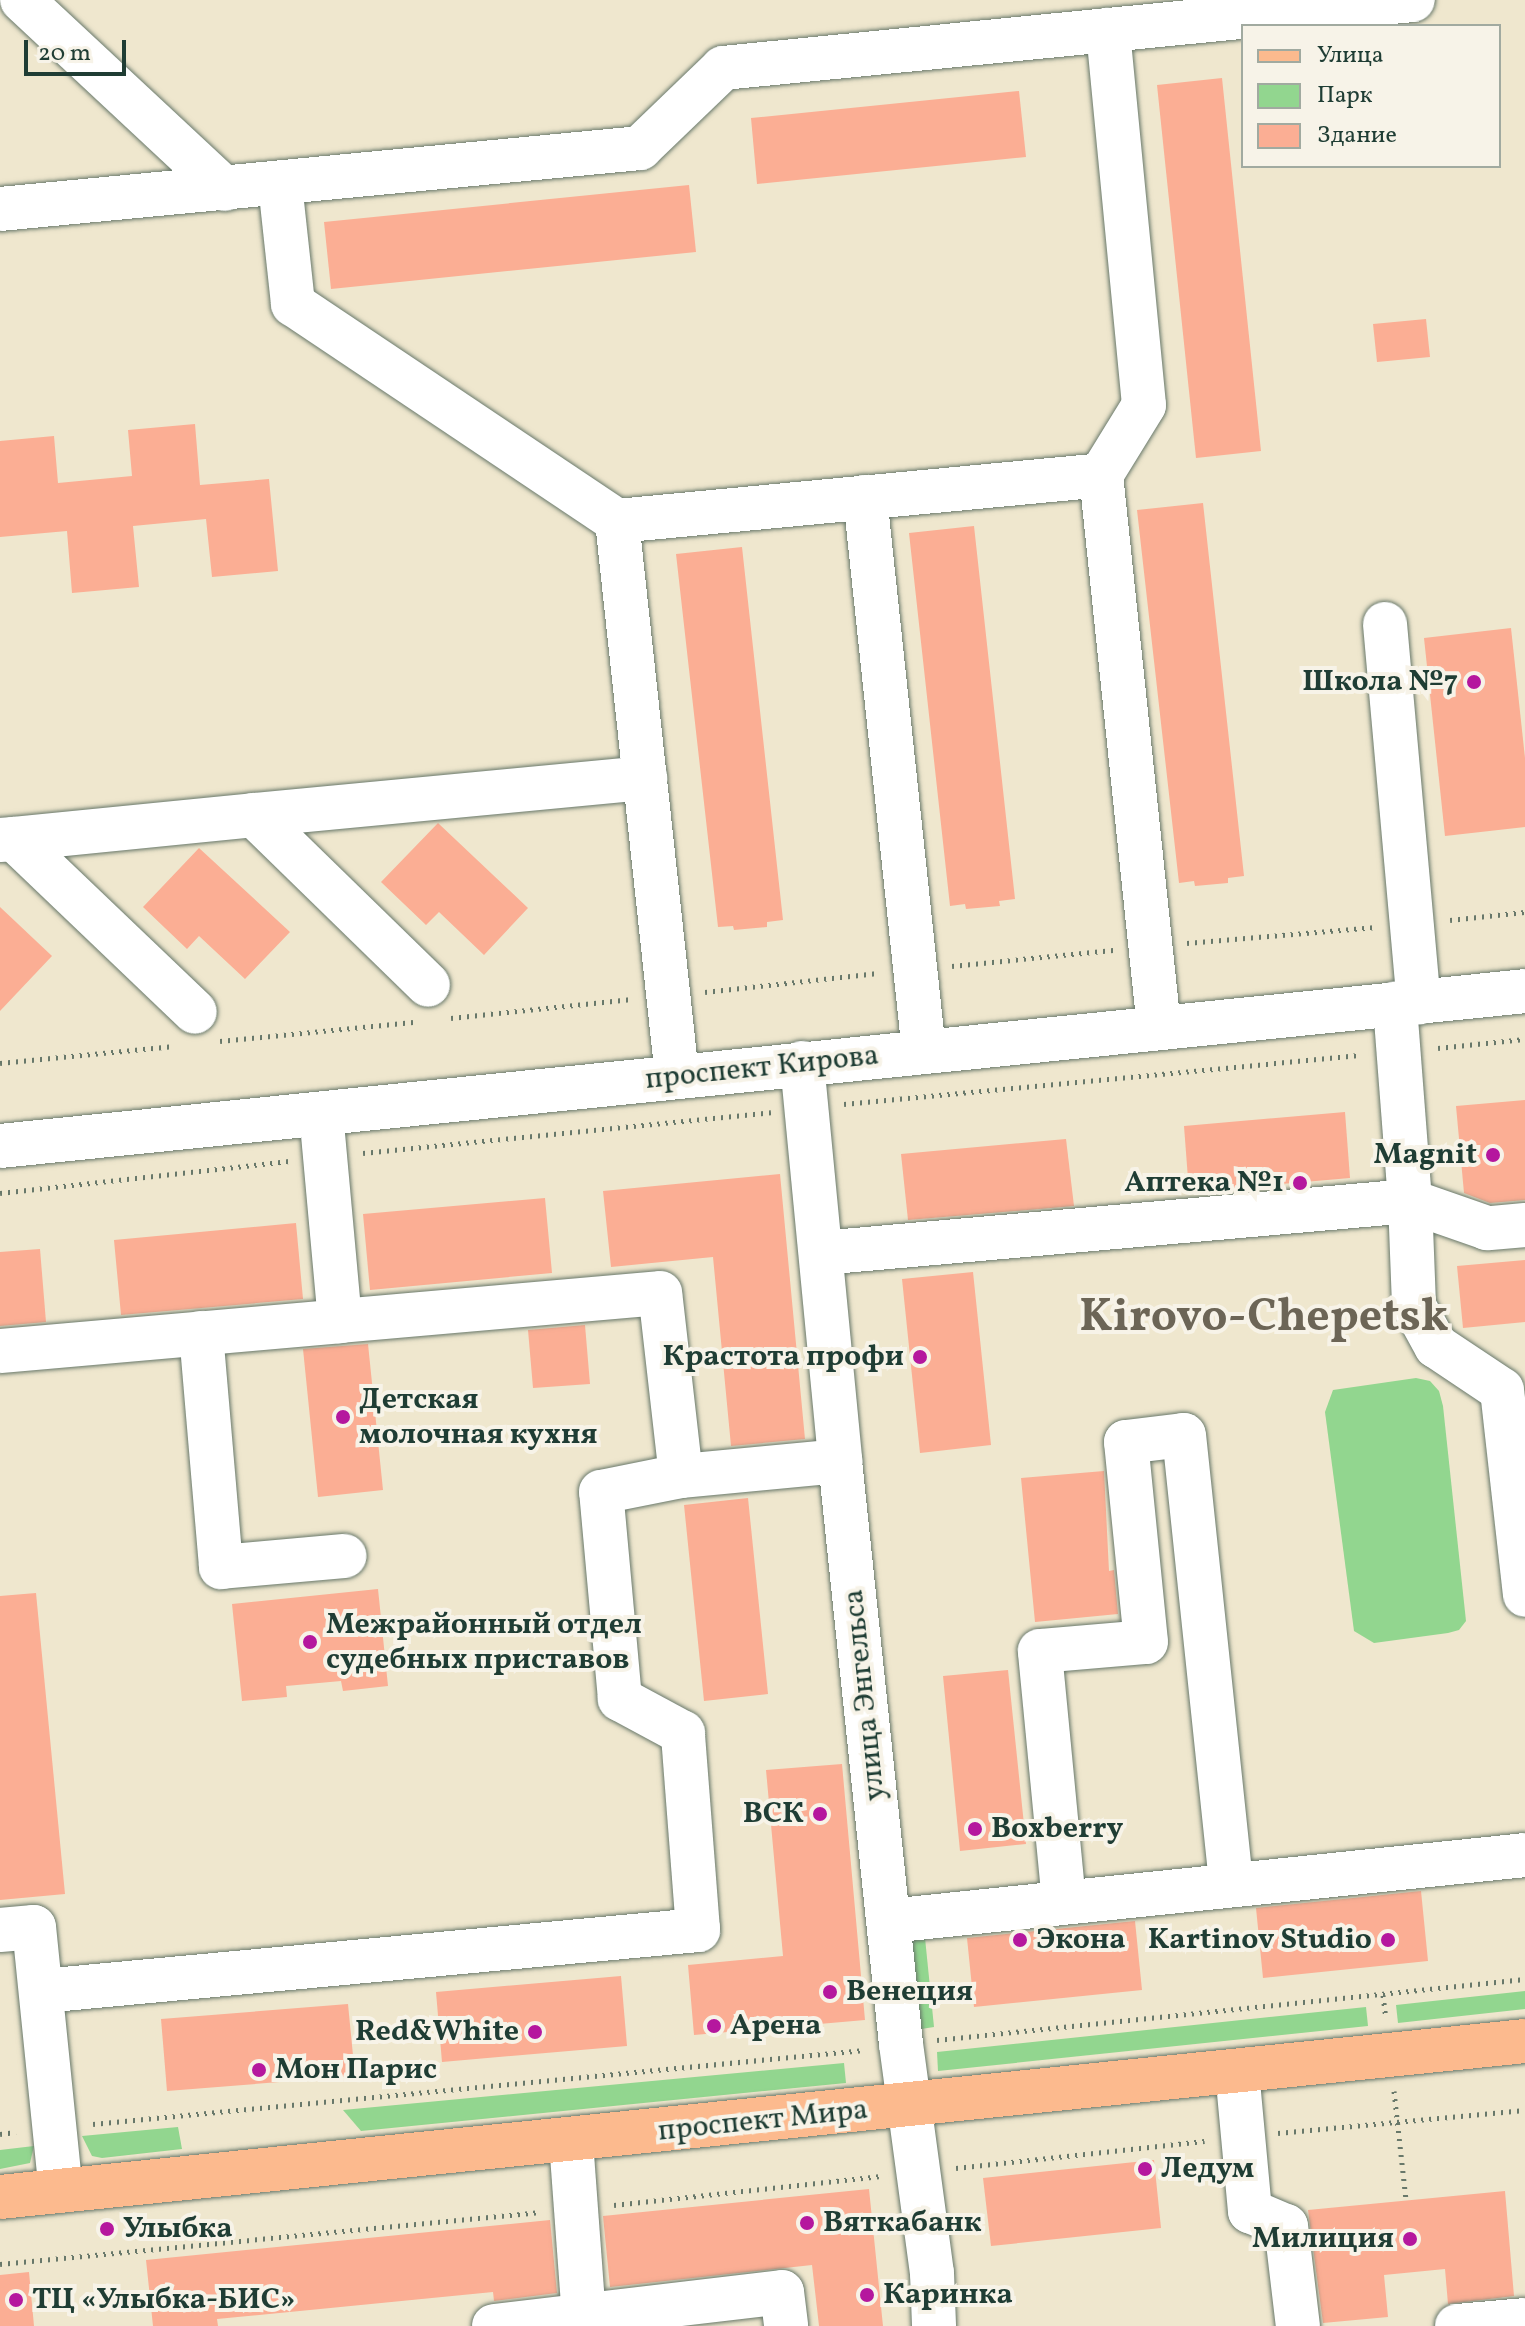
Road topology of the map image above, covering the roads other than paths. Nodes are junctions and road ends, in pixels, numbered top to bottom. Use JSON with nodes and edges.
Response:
{"nodes":[{"id":1,"x":22,"y":0,"type":"edge"},
{"id":2,"x":1405,"y":0,"type":"edge"},
{"id":3,"x":1413,"y":0,"type":"edge"},
{"id":4,"x":1085,"y":21,"type":"edge"},
{"id":5,"x":280,"y":184,"type":"junction"},
{"id":6,"x":225,"y":189,"type":"junction"},
{"id":7,"x":0,"y":209,"type":"edge"},
{"id":8,"x":1101,"y":475,"type":"junction"},
{"id":9,"x":865,"y":497,"type":"junction"},
{"id":10,"x":617,"y":521,"type":"junction"},
{"id":11,"x":1385,"y":624,"type":"dead end"},
{"id":12,"x":645,"y":778,"type":"junction"},
{"id":13,"x":254,"y":815,"type":"junction"},
{"id":14,"x":7,"y":839,"type":"edge"},
{"id":15,"x":1525,"y":991,"type":"edge"},
{"id":16,"x":1407,"y":1003,"type":"junction"},
{"id":17,"x":429,"y":1008,"type":"road end"},
{"id":18,"x":1159,"y":1028,"type":"junction"},
{"id":19,"x":200,"y":1032,"type":"road end"},
{"id":20,"x":924,"y":1052,"type":"junction"},
{"id":21,"x":802,"y":1063,"type":"junction"},
{"id":22,"x":677,"y":1076,"type":"junction"},
{"id":23,"x":321,"y":1114,"type":"junction"},
{"id":24,"x":0,"y":1146,"type":"edge"},
{"id":25,"x":1410,"y":1201,"type":"junction"},
{"id":26,"x":1525,"y":1225,"type":"edge"},
{"id":27,"x":821,"y":1253,"type":"junction"},
{"id":28,"x":340,"y":1321,"type":"junction"},
{"id":29,"x":201,"y":1333,"type":"junction"},
{"id":30,"x":0,"y":1351,"type":"edge"},
{"id":31,"x":840,"y":1461,"type":"junction"},
{"id":32,"x":681,"y":1476,"type":"junction"},
{"id":33,"x":345,"y":1556,"type":"dead end"},
{"id":34,"x":1525,"y":1595,"type":"edge"},
{"id":35,"x":1525,"y":1855,"type":"edge"},
{"id":36,"x":1231,"y":1884,"type":"junction"},
{"id":37,"x":1064,"y":1902,"type":"junction"},
{"id":38,"x":889,"y":1921,"type":"junction"},
{"id":39,"x":0,"y":1930,"type":"edge"},
{"id":40,"x":42,"y":1991,"type":"junction"},
{"id":41,"x":1525,"y":2041,"type":"edge"},
{"id":42,"x":1237,"y":2071,"type":"junction"},
{"id":43,"x":910,"y":2106,"type":"junction"},
{"id":44,"x":571,"y":2141,"type":"junction"},
{"id":45,"x":61,"y":2191,"type":"junction"},
{"id":46,"x":0,"y":2197,"type":"edge"},
{"id":47,"x":584,"y":2316,"type":"junction"},
{"id":48,"x":1525,"y":2320,"type":"edge"},
{"id":49,"x":494,"y":2326,"type":"edge"},
{"id":50,"x":786,"y":2326,"type":"edge"},
{"id":51,"x":934,"y":2326,"type":"edge"},
{"id":52,"x":1298,"y":2326,"type":"edge"},
{"id":53,"x":1457,"y":2326,"type":"edge"}],
"edges":[{"from":1,"to":6,"type":"street"},
{"from":2,"to":3,"type":"street"},
{"from":2,"to":4,"type":"street"},
{"from":4,"to":5,"type":"street"},
{"from":4,"to":8,"type":"street"},
{"from":5,"to":6,"type":"street"},
{"from":5,"to":10,"type":"street"},
{"from":6,"to":7,"type":"street"},
{"from":8,"to":9,"type":"street"},
{"from":8,"to":18,"type":"street"},
{"from":9,"to":10,"type":"street"},
{"from":9,"to":20,"type":"street"},
{"from":10,"to":12,"type":"street"},
{"from":11,"to":16,"type":"street"},
{"from":12,"to":13,"type":"street"},
{"from":12,"to":22,"type":"street"},
{"from":13,"to":14,"type":"street"},
{"from":13,"to":17,"type":"street"},
{"from":14,"to":19,"type":"street"},
{"from":15,"to":16,"type":"street","name":"проспект Кирова"},
{"from":16,"to":18,"type":"street","name":"проспект Кирова"},
{"from":16,"to":25,"type":"street"},
{"from":18,"to":20,"type":"street","name":"проспект Кирова"},
{"from":20,"to":21,"type":"street","name":"проспект Кирова"},
{"from":21,"to":22,"type":"street","name":"проспект Кирова"},
{"from":21,"to":27,"type":"street","name":"улица Энгельса"},
{"from":22,"to":23,"type":"street","name":"проспект Кирова"},
{"from":23,"to":24,"type":"street","name":"проспект Кирова"},
{"from":23,"to":28,"type":"street"},
{"from":25,"to":26,"type":"street"},
{"from":25,"to":27,"type":"street"},
{"from":25,"to":34,"type":"street"},
{"from":27,"to":31,"type":"street","name":"улица Энгельса"},
{"from":28,"to":29,"type":"street"},
{"from":28,"to":32,"type":"street"},
{"from":29,"to":30,"type":"street"},
{"from":29,"to":33,"type":"street"},
{"from":31,"to":32,"type":"street"},
{"from":31,"to":38,"type":"street","name":"улица Энгельса"},
{"from":32,"to":40,"type":"street"},
{"from":35,"to":36,"type":"street"},
{"from":36,"to":37,"type":"street"},
{"from":36,"to":37,"type":"street"},
{"from":37,"to":38,"type":"street"},
{"from":38,"to":43,"type":"street","name":"улица Энгельса"},
{"from":39,"to":40,"type":"street"},
{"from":40,"to":45,"type":"street"},
{"from":41,"to":42,"type":"main road","name":"проспект Мира"},
{"from":42,"to":43,"type":"main road","name":"проспект Мира"},
{"from":42,"to":52,"type":"street"},
{"from":43,"to":44,"type":"main road","name":"проспект Мира"},
{"from":43,"to":51,"type":"street","name":"улица Энгельса"},
{"from":44,"to":45,"type":"main road","name":"проспект Мира"},
{"from":44,"to":47,"type":"street"},
{"from":45,"to":46,"type":"main road","name":"проспект Мира"},
{"from":47,"to":49,"type":"street"},
{"from":47,"to":50,"type":"street"},
{"from":48,"to":53,"type":"street"}]}
